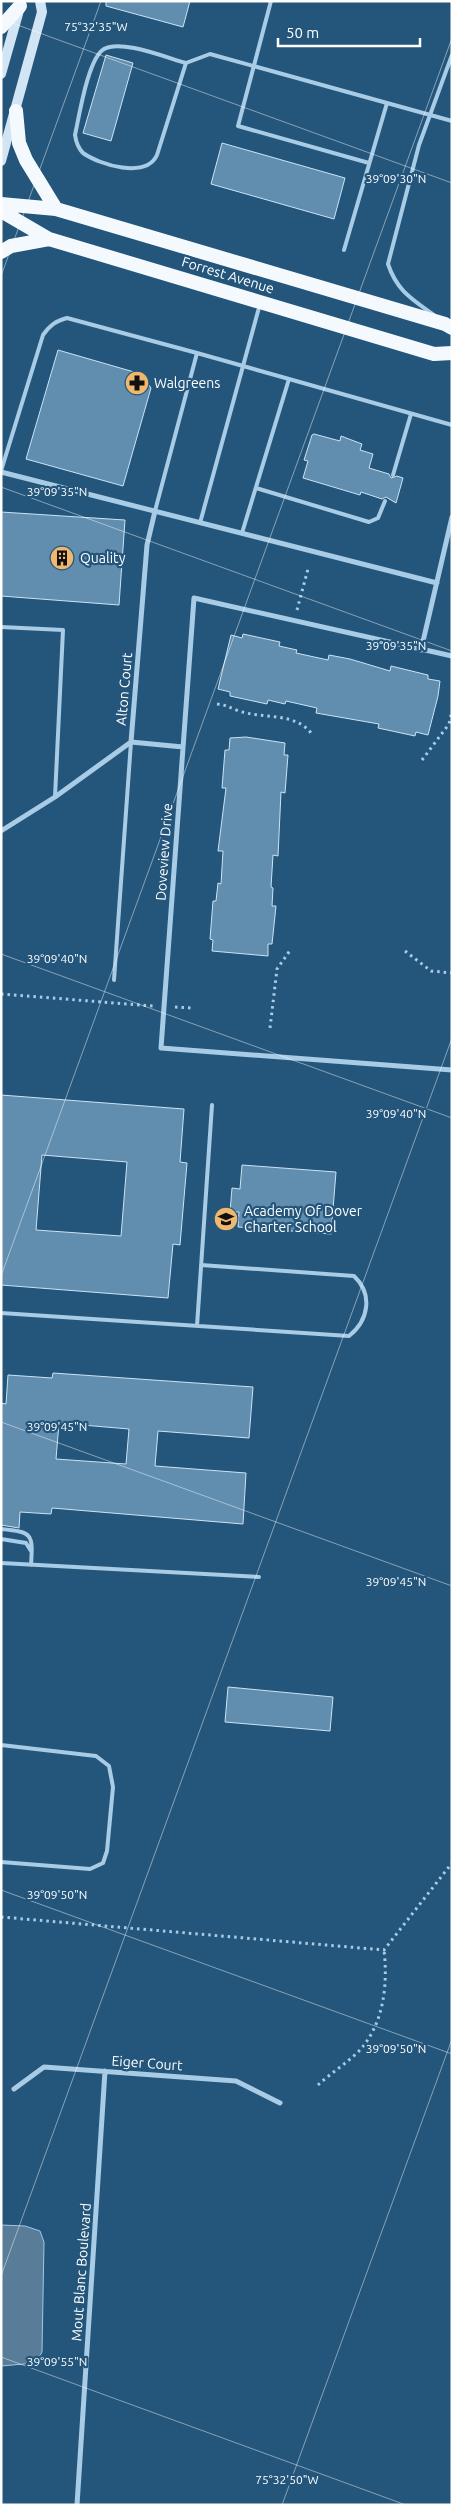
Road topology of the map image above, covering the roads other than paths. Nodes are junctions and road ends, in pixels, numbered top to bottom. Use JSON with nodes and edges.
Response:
{"nodes":[{"id":1,"x":40,"y":1,"type":"edge"},
{"id":2,"x":271,"y":1,"type":"edge"},
{"id":3,"x":22,"y":4,"type":"edge"},
{"id":4,"x":1,"y":28,"type":"edge"},
{"id":5,"x":452,"y":55,"type":"edge"},
{"id":6,"x":186,"y":63,"type":"junction"},
{"id":7,"x":254,"y":66,"type":"junction"},
{"id":8,"x":1,"y":74,"type":"edge"},
{"id":9,"x":387,"y":103,"type":"junction"},
{"id":10,"x":16,"y":112,"type":"junction"},
{"id":11,"x":429,"y":115,"type":"junction"},
{"id":12,"x":452,"y":121,"type":"edge"},
{"id":13,"x":1,"y":161,"type":"edge"},
{"id":14,"x":369,"y":163,"type":"junction"},
{"id":15,"x":1,"y":204,"type":"edge"},
{"id":16,"x":56,"y":209,"type":"junction"},
{"id":17,"x":1,"y":211,"type":"edge"},
{"id":18,"x":49,"y":239,"type":"junction"},
{"id":19,"x":344,"y":250,"type":"dead end"},
{"id":20,"x":1,"y":252,"type":"edge"},
{"id":21,"x":260,"y":302,"type":"junction"},
{"id":22,"x":448,"y":326,"type":"edge"},
{"id":23,"x":197,"y":353,"type":"junction"},
{"id":24,"x":452,"y":353,"type":"edge"},
{"id":25,"x":243,"y":366,"type":"junction"},
{"id":26,"x":288,"y":379,"type":"junction"},
{"id":27,"x":411,"y":414,"type":"junction"},
{"id":28,"x":452,"y":425,"type":"edge"},
{"id":29,"x":1,"y":472,"type":"edge"},
{"id":30,"x":393,"y":475,"type":"dead end"},
{"id":31,"x":256,"y":488,"type":"junction"},
{"id":32,"x":386,"y":501,"type":"dead end"},
{"id":33,"x":155,"y":511,"type":"junction"},
{"id":34,"x":452,"y":517,"type":"edge"},
{"id":35,"x":200,"y":523,"type":"junction"},
{"id":36,"x":242,"y":533,"type":"junction"},
{"id":37,"x":437,"y":582,"type":"junction"},
{"id":38,"x":1,"y":627,"type":"edge"},
{"id":39,"x":421,"y":650,"type":"junction"},
{"id":40,"x":452,"y":656,"type":"edge"},
{"id":41,"x":131,"y":742,"type":"junction"},
{"id":42,"x":183,"y":747,"type":"junction"},
{"id":43,"x":55,"y":798,"type":"junction"},
{"id":44,"x":1,"y":832,"type":"edge"},
{"id":45,"x":114,"y":980,"type":"dead end"},
{"id":46,"x":452,"y":1070,"type":"edge"},
{"id":47,"x":212,"y":1105,"type":"dead end"},
{"id":48,"x":201,"y":1265,"type":"junction"},
{"id":49,"x":1,"y":1313,"type":"edge"},
{"id":50,"x":197,"y":1326,"type":"junction"},
{"id":51,"x":1,"y":1529,"type":"edge"},
{"id":52,"x":1,"y":1539,"type":"edge"},
{"id":53,"x":32,"y":1555,"type":"junction"},
{"id":54,"x":1,"y":1563,"type":"edge"},
{"id":55,"x":31,"y":1565,"type":"junction"},
{"id":56,"x":259,"y":1577,"type":"dead end"},
{"id":57,"x":1,"y":1745,"type":"edge"},
{"id":58,"x":1,"y":1862,"type":"edge"},
{"id":59,"x":105,"y":2071,"type":"junction"},
{"id":60,"x":14,"y":2088,"type":"dead end"},
{"id":61,"x":280,"y":2103,"type":"dead end"},
{"id":62,"x":77,"y":2505,"type":"edge"}],
"edges":[{"from":1,"to":10,"type":"main road"},
{"from":2,"to":7,"type":"lane"},
{"from":3,"to":4,"type":"highway"},
{"from":3,"to":8,"type":"main road"},
{"from":5,"to":11,"type":"lane"},
{"from":6,"to":6,"type":"lane"},
{"from":6,"to":7,"type":"lane"},
{"from":7,"to":9,"type":"lane"},
{"from":7,"to":14,"type":"lane"},
{"from":9,"to":11,"type":"lane"},
{"from":9,"to":14,"type":"lane"},
{"from":10,"to":13,"type":"main road"},
{"from":10,"to":16,"type":"highway"},
{"from":11,"to":12,"type":"lane"},
{"from":11,"to":22,"type":"lane"},
{"from":14,"to":19,"type":"lane"},
{"from":15,"to":16,"type":"highway","name":"Forrest Avenue"},
{"from":16,"to":22,"type":"highway","name":"Forrest Avenue"},
{"from":17,"to":18,"type":"highway","name":"Forrest Avenue"},
{"from":18,"to":20,"type":"highway"},
{"from":18,"to":21,"type":"highway","name":"Forrest Avenue"},
{"from":21,"to":24,"type":"highway","name":"Forrest Avenue"},
{"from":21,"to":25,"type":"lane"},
{"from":23,"to":25,"type":"lane"},
{"from":23,"to":29,"type":"lane"},
{"from":23,"to":33,"type":"lane"},
{"from":25,"to":26,"type":"lane"},
{"from":25,"to":35,"type":"lane"},
{"from":26,"to":27,"type":"lane"},
{"from":26,"to":31,"type":"lane"},
{"from":27,"to":28,"type":"lane"},
{"from":27,"to":30,"type":"lane"},
{"from":29,"to":33,"type":"street"},
{"from":31,"to":32,"type":"lane"},
{"from":31,"to":36,"type":"lane"},
{"from":33,"to":35,"type":"street"},
{"from":33,"to":41,"type":"street","name":"Alton Court"},
{"from":34,"to":37,"type":"street"},
{"from":35,"to":36,"type":"street"},
{"from":36,"to":37,"type":"street"},
{"from":37,"to":39,"type":"street"},
{"from":38,"to":43,"type":"lane"},
{"from":39,"to":40,"type":"street","name":"Doveview Drive"},
{"from":39,"to":42,"type":"street","name":"Doveview Drive"},
{"from":41,"to":42,"type":"street"},
{"from":41,"to":43,"type":"street","name":"Alton Court"},
{"from":41,"to":45,"type":"lane"},
{"from":42,"to":46,"type":"street","name":"Doveview Drive"},
{"from":43,"to":44,"type":"street","name":"Alton Court"},
{"from":47,"to":48,"type":"lane"},
{"from":48,"to":50,"type":"lane"},
{"from":48,"to":50,"type":"lane"},
{"from":49,"to":50,"type":"lane"},
{"from":51,"to":53,"type":"lane"},
{"from":52,"to":53,"type":"lane"},
{"from":53,"to":55,"type":"lane"},
{"from":54,"to":55,"type":"lane"},
{"from":55,"to":56,"type":"lane"},
{"from":57,"to":58,"type":"lane"},
{"from":59,"to":60,"type":"street","name":"Eiger Court"},
{"from":59,"to":61,"type":"street","name":"Eiger Court"},
{"from":59,"to":62,"type":"street","name":"Mout Blanc Boulevard"}]}
